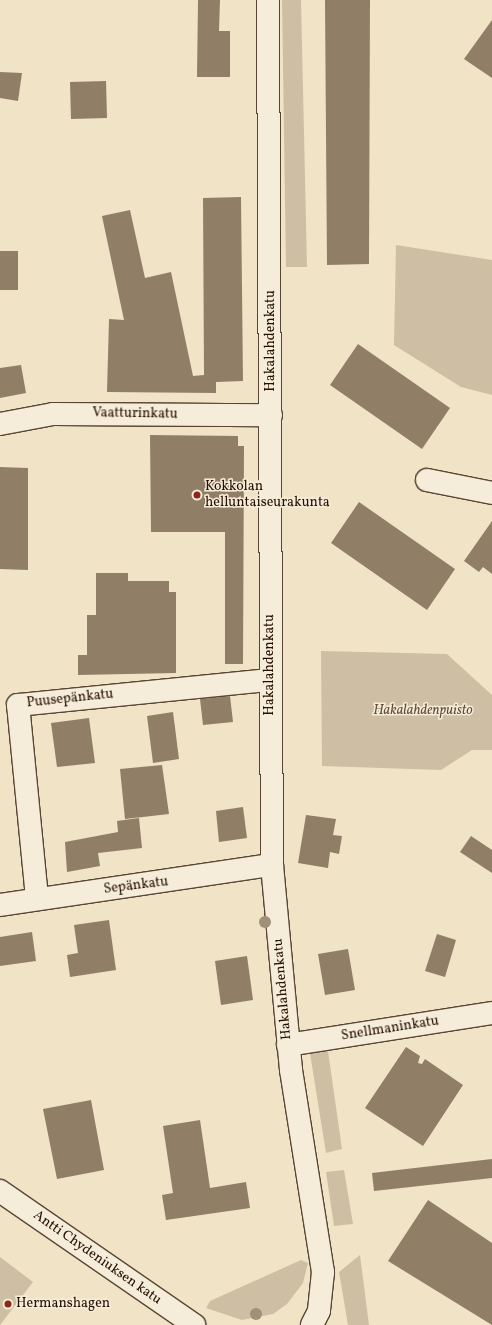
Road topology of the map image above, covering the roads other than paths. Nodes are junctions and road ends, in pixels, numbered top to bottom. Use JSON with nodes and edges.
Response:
{"nodes":[{"id":1,"x":268,"y":0,"type":"edge"},
{"id":2,"x":271,"y":415,"type":"junction"},
{"id":3,"x":0,"y":424,"type":"edge"},
{"id":4,"x":426,"y":480,"type":"dead end"},
{"id":5,"x":492,"y":493,"type":"edge"},
{"id":6,"x":269,"y":680,"type":"junction"},
{"id":7,"x":272,"y":866,"type":"junction"},
{"id":8,"x":37,"y":898,"type":"junction"},
{"id":9,"x":0,"y":906,"type":"edge"},
{"id":10,"x":492,"y":1013,"type":"edge"},
{"id":11,"x":288,"y":1045,"type":"junction"},
{"id":12,"x":0,"y":1191,"type":"edge"},
{"id":13,"x":194,"y":1325,"type":"edge"},
{"id":14,"x":312,"y":1325,"type":"edge"}],
"edges":[{"from":1,"to":2,"type":"street","name":"Hakalahdenkatu"},
{"from":2,"to":3,"type":"street","name":"Vaatturinkatu"},
{"from":2,"to":6,"type":"street","name":"Hakalahdenkatu"},
{"from":4,"to":5,"type":"street"},
{"from":6,"to":7,"type":"street","name":"Hakalahdenkatu"},
{"from":6,"to":8,"type":"street","name":"Puusepänkatu"},
{"from":7,"to":8,"type":"street","name":"Sepänkatu"},
{"from":7,"to":11,"type":"street","name":"Hakalahdenkatu"},
{"from":8,"to":9,"type":"street","name":"Sepänkatu"},
{"from":10,"to":11,"type":"street","name":"Snellmaninkatu"},
{"from":11,"to":14,"type":"street","name":"Hakalahdenkatu"},
{"from":12,"to":13,"type":"street","name":"Antti Chydeniuksen katu"}]}
